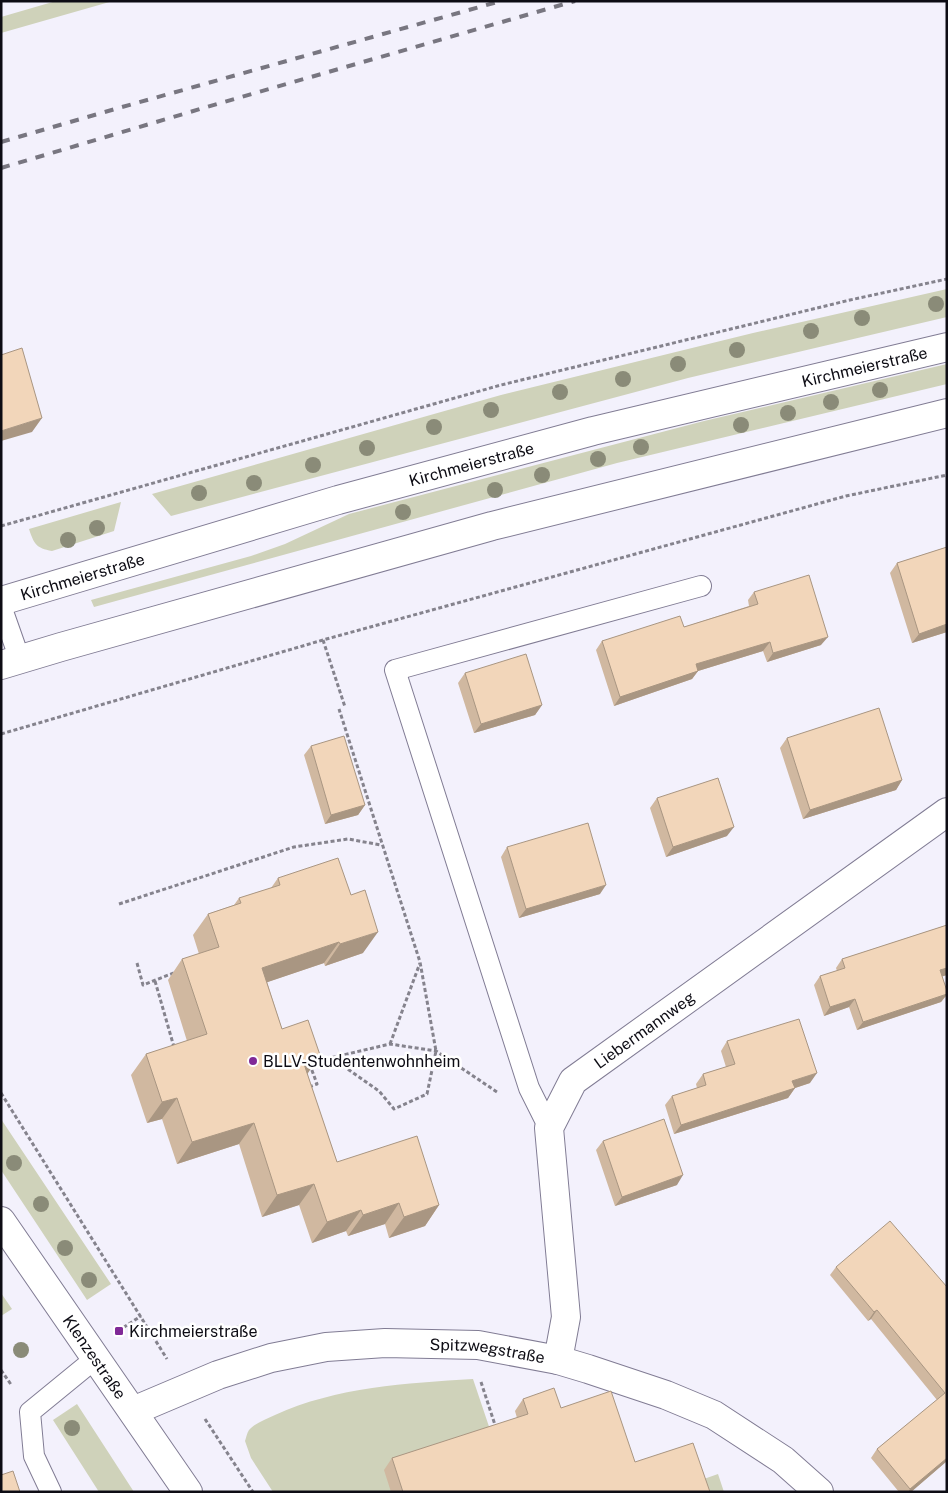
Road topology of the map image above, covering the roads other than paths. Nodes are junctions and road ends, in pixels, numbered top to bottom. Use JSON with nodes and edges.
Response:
{"nodes":[{"id":1,"x":947,"y":347,"type":"edge"},
{"id":2,"x":947,"y":413,"type":"edge"},
{"id":3,"x":701,"y":586,"type":"dead end"},
{"id":4,"x":1,"y":601,"type":"edge"},
{"id":5,"x":1,"y":606,"type":"edge"},
{"id":6,"x":10,"y":663,"type":"edge"},
{"id":7,"x":947,"y":812,"type":"edge"},
{"id":8,"x":549,"y":1128,"type":"junction"},
{"id":9,"x":1,"y":1221,"type":"edge"},
{"id":10,"x":96,"y":1358,"type":"junction"},
{"id":11,"x":558,"y":1360,"type":"junction"},
{"id":12,"x":133,"y":1411,"type":"junction"},
{"id":13,"x":51,"y":1492,"type":"edge"},
{"id":14,"x":188,"y":1492,"type":"edge"},
{"id":15,"x":819,"y":1492,"type":"edge"}],
"edges":[{"from":1,"to":4,"type":"main road","name":"Kirchmeierstraße"},
{"from":2,"to":6,"type":"main road"},
{"from":3,"to":8,"type":"lane"},
{"from":5,"to":6,"type":"lane"},
{"from":7,"to":8,"type":"main road","name":"Liebermannweg"},
{"from":8,"to":11,"type":"main road"},
{"from":9,"to":10,"type":"main road","name":"Klenzestraße"},
{"from":10,"to":12,"type":"main road","name":"Klenzestraße"},
{"from":10,"to":13,"type":"lane"},
{"from":11,"to":12,"type":"main road","name":"Spitzwegstraße"},
{"from":11,"to":15,"type":"main road","name":"Spitzwegstraße"},
{"from":12,"to":14,"type":"main road","name":"Klenzestraße"}]}
